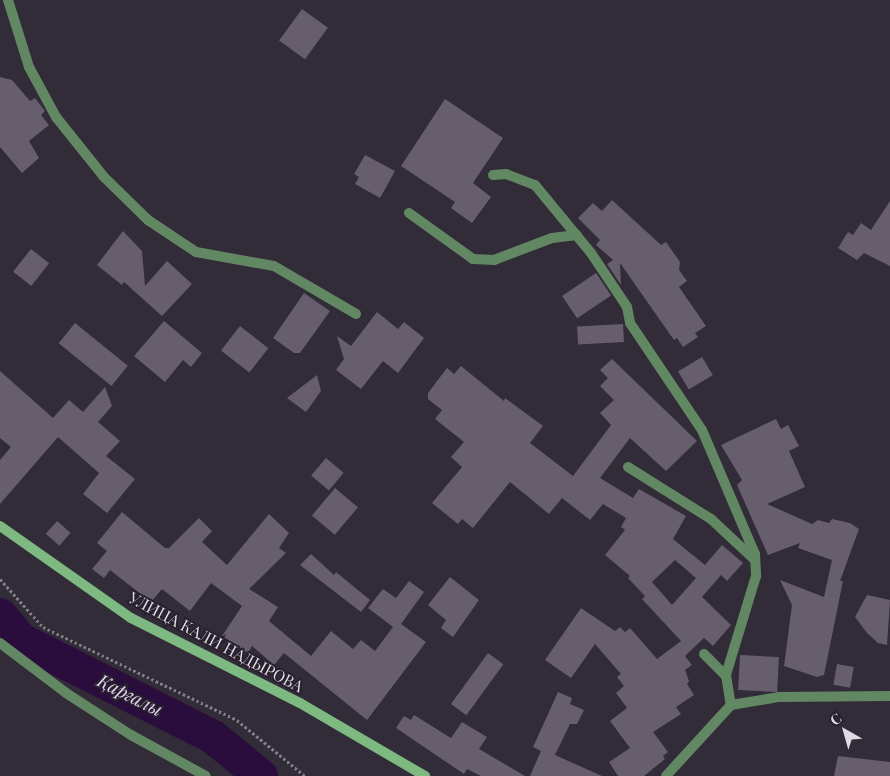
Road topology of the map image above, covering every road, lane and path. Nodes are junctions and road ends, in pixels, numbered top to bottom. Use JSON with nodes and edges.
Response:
{"nodes":[{"id":1,"x":8,"y":0,"type":"edge"},
{"id":2,"x":493,"y":175,"type":"dead end"},
{"id":3,"x":409,"y":213,"type":"dead end"},
{"id":4,"x":576,"y":235,"type":"junction"},
{"id":5,"x":356,"y":314,"type":"dead end"},
{"id":6,"x":628,"y":467,"type":"dead end"},
{"id":7,"x":0,"y":526,"type":"edge"},
{"id":8,"x":755,"y":560,"type":"junction"},
{"id":9,"x":0,"y":579,"type":"edge"},
{"id":10,"x":0,"y":644,"type":"edge"},
{"id":11,"x":704,"y":654,"type":"dead end"},
{"id":12,"x":726,"y":676,"type":"junction"},
{"id":13,"x":890,"y":696,"type":"edge"},
{"id":14,"x":731,"y":705,"type":"junction"},
{"id":15,"x":206,"y":776,"type":"edge"},
{"id":16,"x":305,"y":776,"type":"edge"},
{"id":17,"x":425,"y":776,"type":"edge"},
{"id":18,"x":666,"y":776,"type":"edge"}],
"edges":[{"from":1,"to":5,"type":"street"},
{"from":2,"to":4,"type":"street"},
{"from":3,"to":4,"type":"street"},
{"from":4,"to":8,"type":"street"},
{"from":6,"to":8,"type":"street"},
{"from":7,"to":17,"type":"street","name":"УЛИЦА КАЛИ НАДЫРОВА"},
{"from":8,"to":12,"type":"street"},
{"from":9,"to":16,"type":"path"},
{"from":10,"to":15,"type":"street"},
{"from":11,"to":12,"type":"street"},
{"from":12,"to":14,"type":"street"},
{"from":13,"to":14,"type":"street"},
{"from":14,"to":18,"type":"street"}]}
